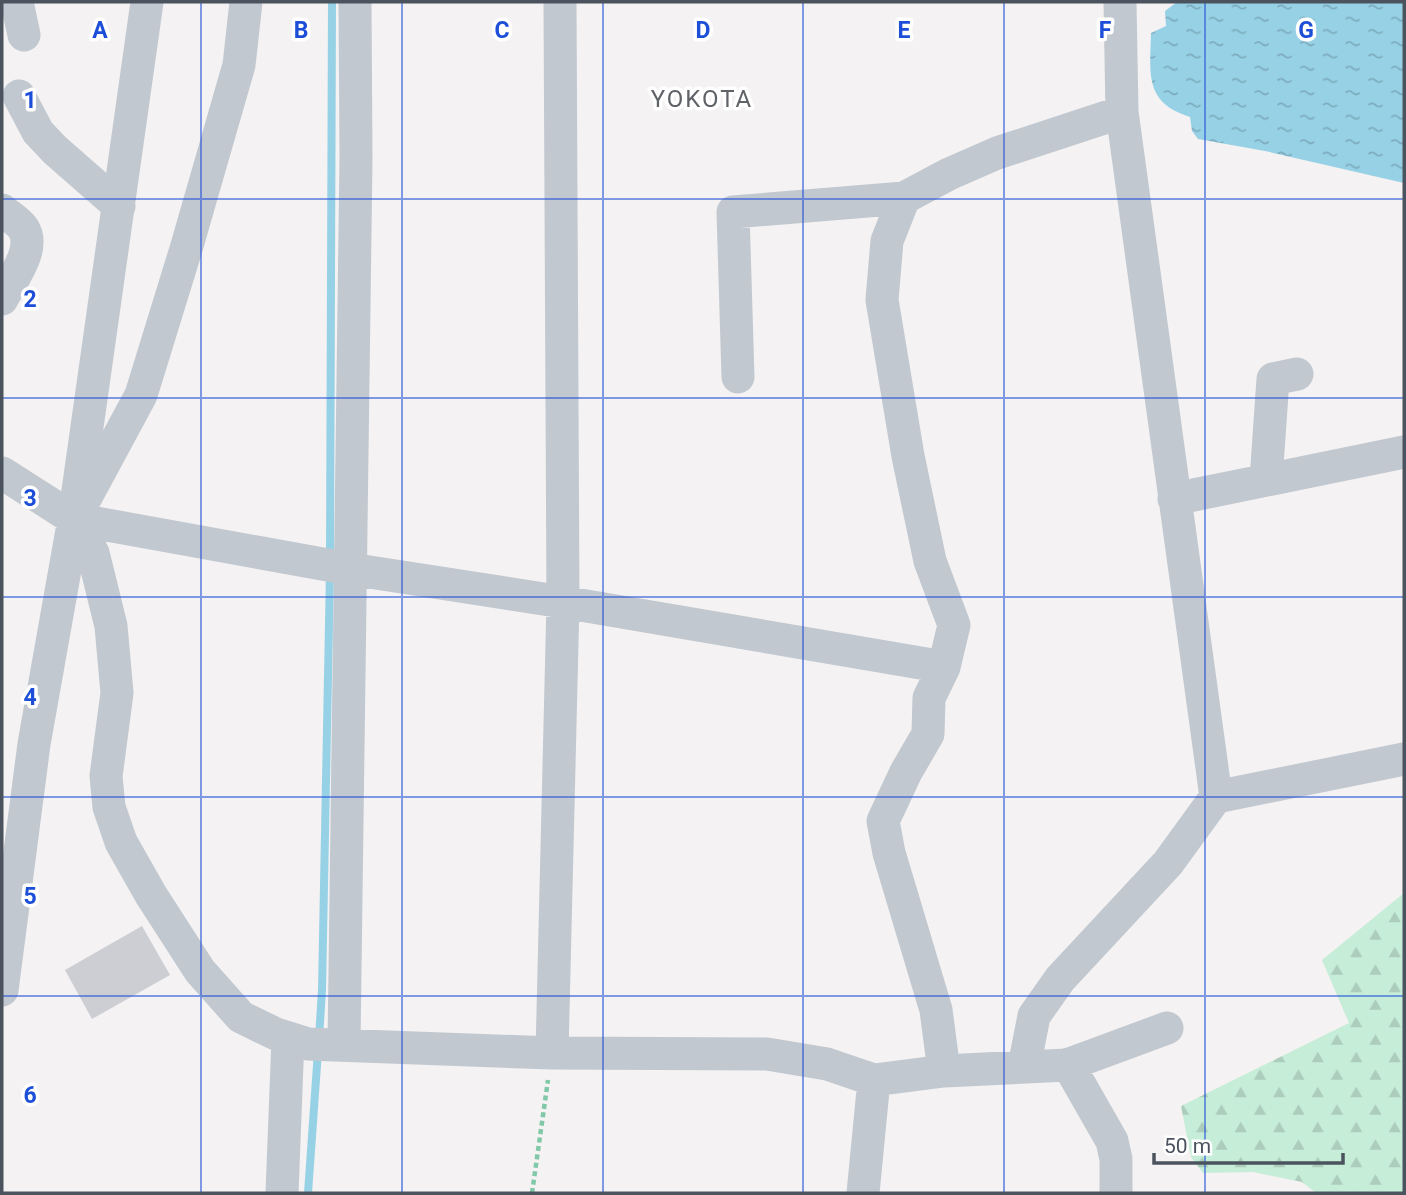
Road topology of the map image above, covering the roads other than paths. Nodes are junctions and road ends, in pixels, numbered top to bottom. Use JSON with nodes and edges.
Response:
{"nodes":[{"id":1,"x":17,"y":2,"type":"edge"},
{"id":2,"x":147,"y":2,"type":"edge"},
{"id":3,"x":246,"y":2,"type":"edge"},
{"id":4,"x":355,"y":2,"type":"edge"},
{"id":5,"x":560,"y":2,"type":"edge"},
{"id":6,"x":1120,"y":2,"type":"edge"},
{"id":7,"x":24,"y":35,"type":"dead end"},
{"id":8,"x":19,"y":96,"type":"dead end"},
{"id":9,"x":1122,"y":112,"type":"junction"},
{"id":10,"x":904,"y":198,"type":"junction"},
{"id":11,"x":119,"y":206,"type":"junction"},
{"id":12,"x":2,"y":210,"type":"edge"},
{"id":13,"x":2,"y":299,"type":"edge"},
{"id":14,"x":1297,"y":374,"type":"dead end"},
{"id":15,"x":738,"y":377,"type":"dead end"},
{"id":16,"x":1404,"y":452,"type":"edge"},
{"id":17,"x":2,"y":472,"type":"edge"},
{"id":18,"x":1266,"y":480,"type":"junction"},
{"id":19,"x":1174,"y":499,"type":"junction"},
{"id":20,"x":74,"y":519,"type":"junction"},
{"id":21,"x":351,"y":569,"type":"junction"},
{"id":22,"x":563,"y":602,"type":"junction"},
{"id":23,"x":944,"y":667,"type":"junction"},
{"id":24,"x":1404,"y":759,"type":"edge"},
{"id":25,"x":1216,"y":797,"type":"junction"},
{"id":26,"x":2,"y":990,"type":"edge"},
{"id":27,"x":1167,"y":1028,"type":"dead end"},
{"id":28,"x":288,"y":1038,"type":"junction"},
{"id":29,"x":344,"y":1044,"type":"junction"},
{"id":30,"x":552,"y":1053,"type":"junction"},
{"id":31,"x":1068,"y":1064,"type":"junction"},
{"id":32,"x":1024,"y":1068,"type":"junction"},
{"id":33,"x":944,"y":1071,"type":"junction"},
{"id":34,"x":874,"y":1080,"type":"junction"},
{"id":35,"x":282,"y":1193,"type":"edge"},
{"id":36,"x":863,"y":1193,"type":"edge"},
{"id":37,"x":1116,"y":1193,"type":"edge"}],
"edges":[{"from":1,"to":7,"type":"street"},
{"from":2,"to":11,"type":"street"},
{"from":3,"to":20,"type":"street"},
{"from":4,"to":21,"type":"street"},
{"from":5,"to":22,"type":"street"},
{"from":6,"to":9,"type":"street"},
{"from":8,"to":11,"type":"street"},
{"from":9,"to":10,"type":"street"},
{"from":9,"to":19,"type":"street"},
{"from":10,"to":15,"type":"street"},
{"from":10,"to":23,"type":"street"},
{"from":11,"to":20,"type":"street"},
{"from":12,"to":13,"type":"street"},
{"from":14,"to":18,"type":"street"},
{"from":16,"to":18,"type":"street"},
{"from":17,"to":20,"type":"street"},
{"from":18,"to":19,"type":"street"},
{"from":19,"to":25,"type":"street"},
{"from":20,"to":21,"type":"street"},
{"from":20,"to":26,"type":"street"},
{"from":20,"to":28,"type":"street"},
{"from":21,"to":22,"type":"street"},
{"from":21,"to":29,"type":"street"},
{"from":22,"to":23,"type":"street"},
{"from":22,"to":30,"type":"street"},
{"from":23,"to":33,"type":"street"},
{"from":24,"to":25,"type":"street"},
{"from":25,"to":32,"type":"street"},
{"from":27,"to":31,"type":"street"},
{"from":28,"to":29,"type":"street"},
{"from":28,"to":35,"type":"street"},
{"from":29,"to":30,"type":"street"},
{"from":30,"to":34,"type":"street"},
{"from":31,"to":32,"type":"street"},
{"from":31,"to":37,"type":"street"},
{"from":32,"to":33,"type":"street"},
{"from":33,"to":34,"type":"street"},
{"from":34,"to":36,"type":"street"}]}
